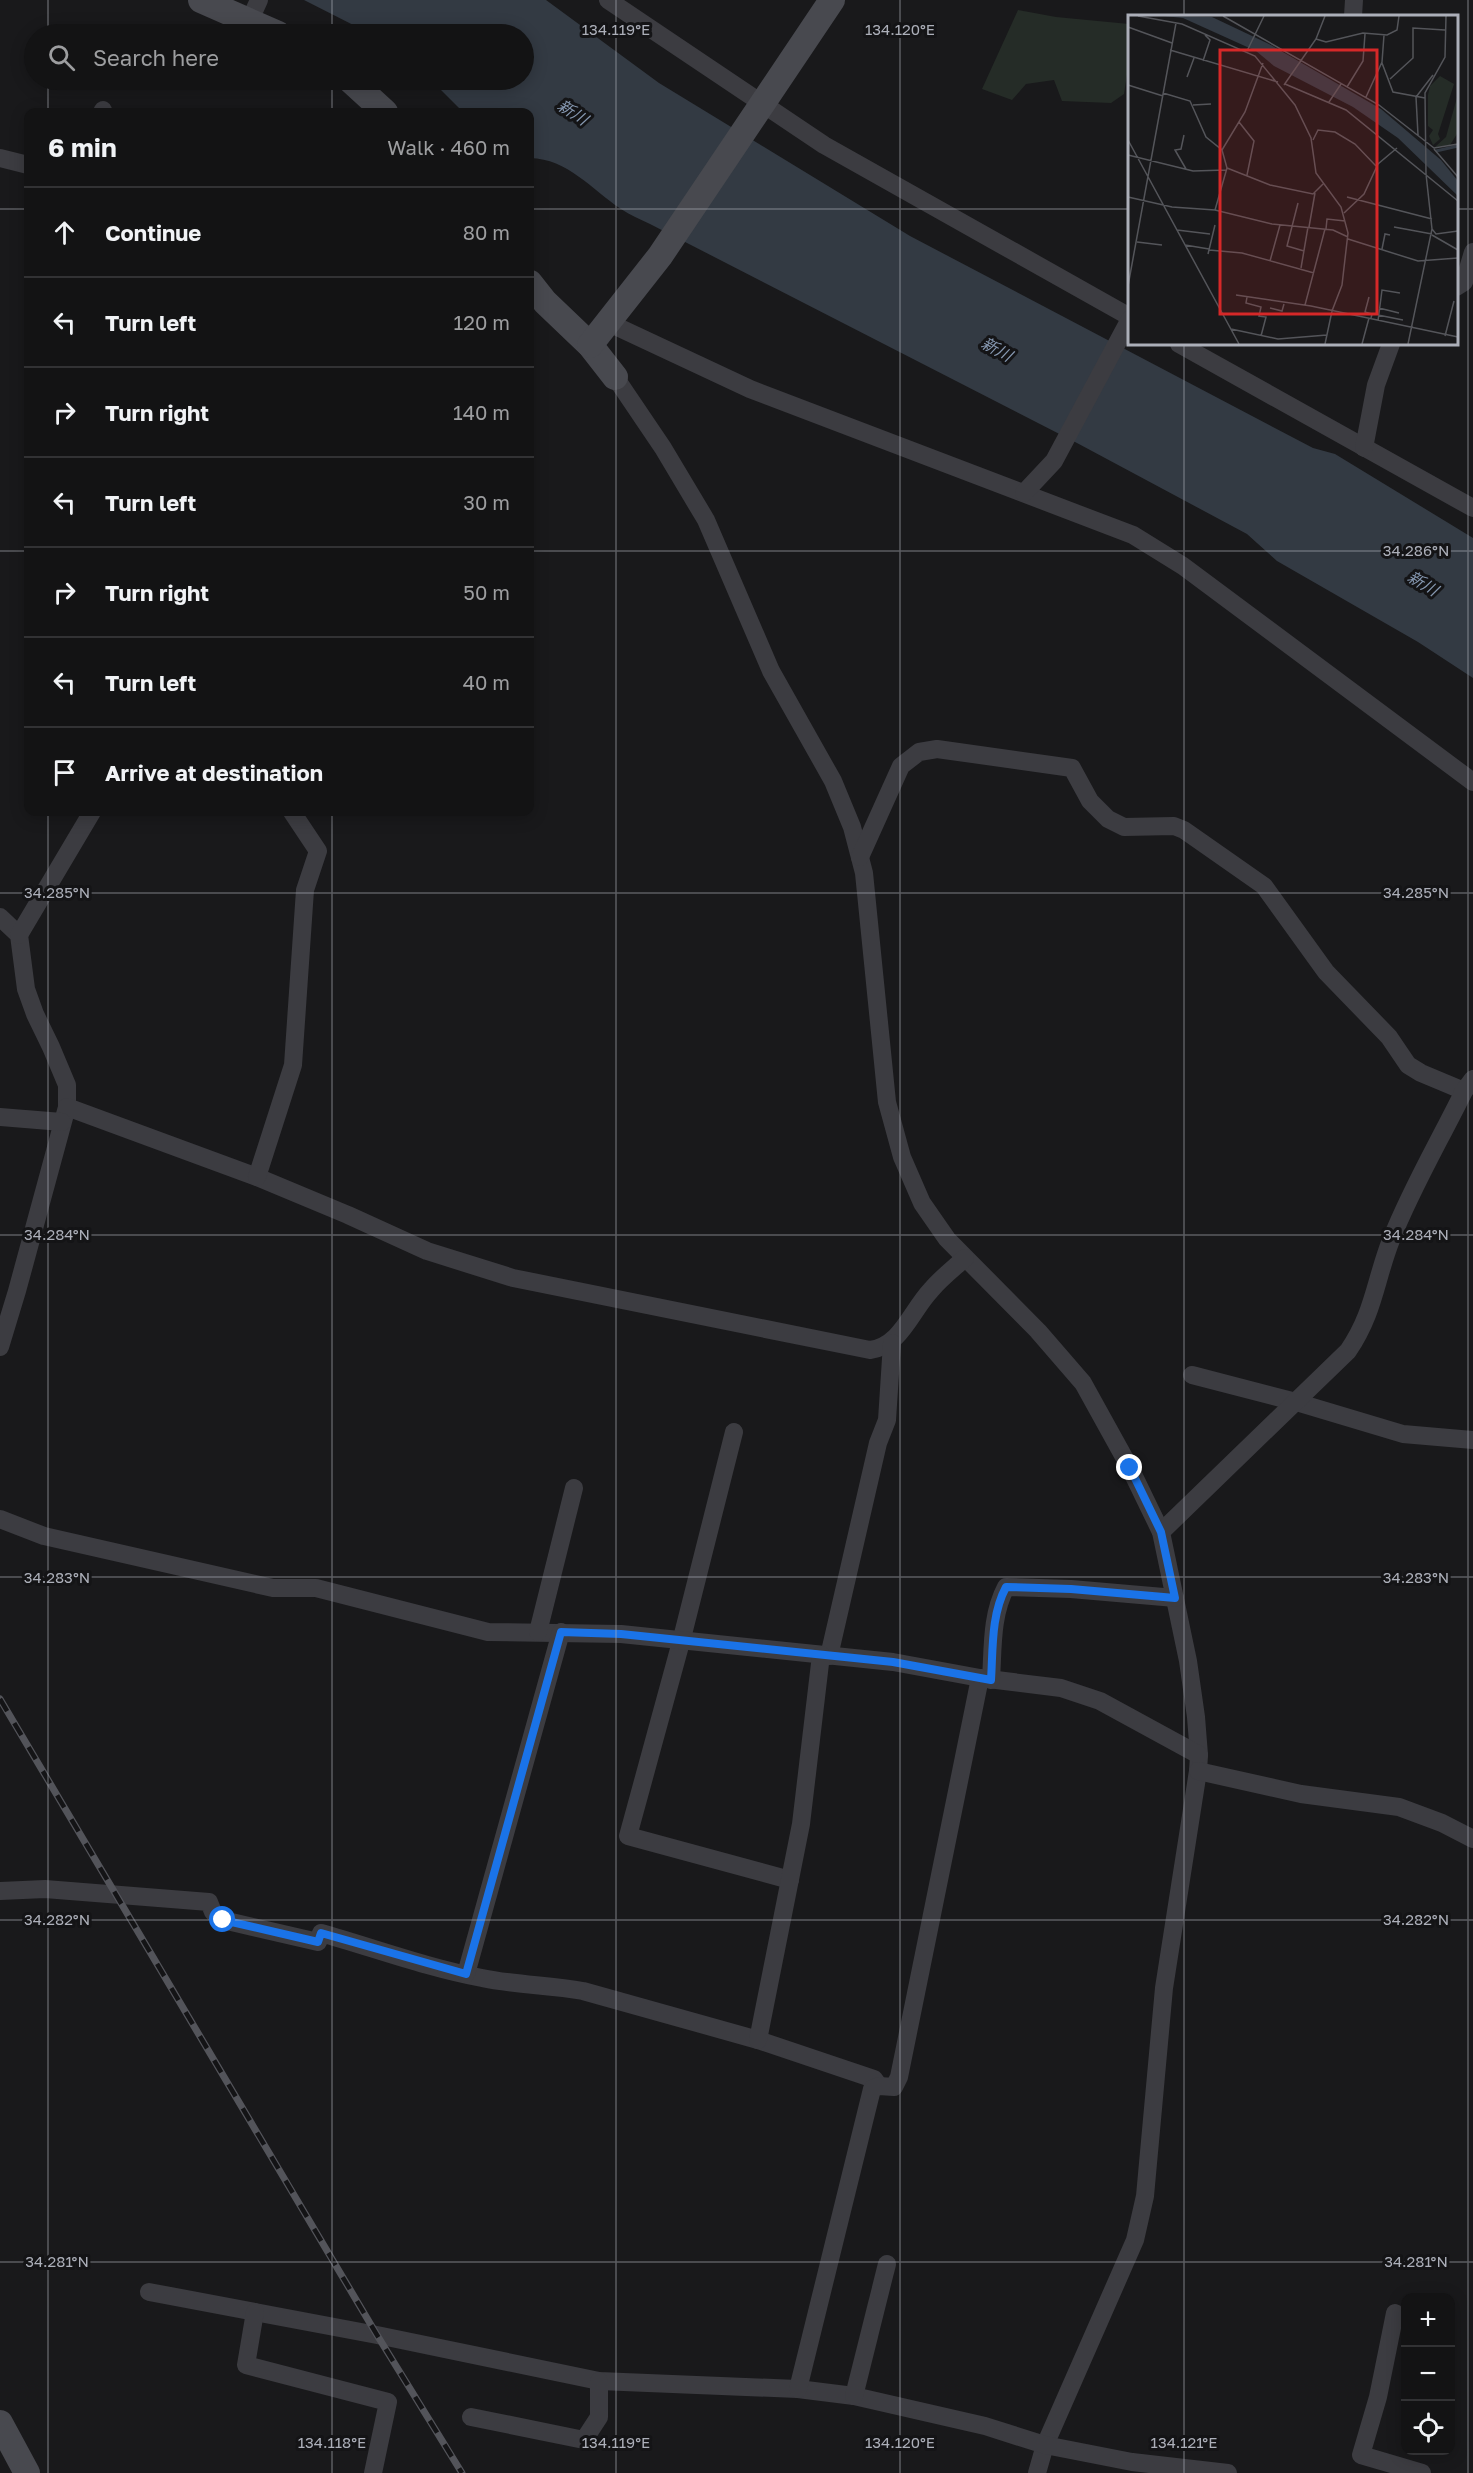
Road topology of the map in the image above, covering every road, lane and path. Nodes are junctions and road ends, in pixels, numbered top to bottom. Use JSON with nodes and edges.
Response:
{"nodes":[{"id":1,"x":201,"y":0,"type":"edge"},
{"id":2,"x":608,"y":0,"type":"edge"},
{"id":3,"x":832,"y":0,"type":"edge"},
{"id":4,"x":1354,"y":0,"type":"edge"},
{"id":5,"x":256,"y":7,"type":"edge"},
{"id":6,"x":1353,"y":15,"type":"edge"},
{"id":7,"x":270,"y":24,"type":"edge"},
{"id":8,"x":361,"y":90,"type":"edge"},
{"id":9,"x":381,"y":108,"type":"edge"},
{"id":10,"x":760,"y":109,"type":"junction"},
{"id":11,"x":0,"y":158,"type":"edge"},
{"id":12,"x":24,"y":164,"type":"edge"},
{"id":13,"x":1473,"y":252,"type":"edge"},
{"id":14,"x":1458,"y":286,"type":"edge"},
{"id":15,"x":535,"y":297,"type":"edge"},
{"id":16,"x":1128,"y":321,"type":"edge"},
{"id":17,"x":609,"y":323,"type":"junction"},
{"id":18,"x":590,"y":345,"type":"junction"},
{"id":19,"x":1187,"y":345,"type":"edge"},
{"id":20,"x":1391,"y":345,"type":"edge"},
{"id":21,"x":615,"y":376,"type":"joint"},
{"id":22,"x":1364,"y":448,"type":"junction"},
{"id":23,"x":1024,"y":493,"type":"junction"},
{"id":24,"x":1473,"y":508,"type":"edge"},
{"id":25,"x":1473,"y":782,"type":"edge"},
{"id":26,"x":90,"y":816,"type":"edge"},
{"id":27,"x":295,"y":816,"type":"edge"},
{"id":28,"x":860,"y":857,"type":"junction"},
{"id":29,"x":0,"y":917,"type":"edge"},
{"id":30,"x":20,"y":935,"type":"junction"},
{"id":31,"x":1468,"y":1085,"type":"edge"},
{"id":32,"x":64,"y":1115,"type":"junction"},
{"id":33,"x":0,"y":1117,"type":"edge"},
{"id":34,"x":257,"y":1177,"type":"junction"},
{"id":35,"x":965,"y":1258,"type":"junction"},
{"id":36,"x":892,"y":1343,"type":"junction"},
{"id":37,"x":0,"y":1347,"type":"edge"},
{"id":38,"x":1192,"y":1376,"type":"dead end"},
{"id":39,"x":1296,"y":1402,"type":"junction"},
{"id":40,"x":734,"y":1432,"type":"dead end"},
{"id":41,"x":1473,"y":1440,"type":"edge"},
{"id":42,"x":574,"y":1488,"type":"dead end"},
{"id":43,"x":0,"y":1519,"type":"edge"},
{"id":44,"x":1161,"y":1532,"type":"junction"},
{"id":45,"x":1175,"y":1598,"type":"junction"},
{"id":46,"x":538,"y":1632,"type":"junction"},
{"id":47,"x":561,"y":1632,"type":"junction"},
{"id":48,"x":681,"y":1642,"type":"junction"},
{"id":49,"x":825,"y":1656,"type":"junction"},
{"id":50,"x":985,"y":1679,"type":"junction"},
{"id":51,"x":1199,"y":1763,"type":"junction"},
{"id":52,"x":1473,"y":1839,"type":"edge"},
{"id":53,"x":790,"y":1880,"type":"junction"},
{"id":54,"x":0,"y":1891,"type":"edge"},
{"id":55,"x":466,"y":1974,"type":"junction"},
{"id":56,"x":758,"y":2040,"type":"junction"},
{"id":57,"x":879,"y":2085,"type":"junction"},
{"id":58,"x":887,"y":2264,"type":"dead end"},
{"id":59,"x":149,"y":2292,"type":"dead end"},
{"id":60,"x":255,"y":2312,"type":"junction"},
{"id":61,"x":1395,"y":2313,"type":"dead end"},
{"id":62,"x":599,"y":2381,"type":"junction"},
{"id":63,"x":798,"y":2389,"type":"junction"},
{"id":64,"x":854,"y":2396,"type":"junction"},
{"id":65,"x":471,"y":2417,"type":"dead end"},
{"id":66,"x":0,"y":2423,"type":"edge"},
{"id":67,"x":1045,"y":2445,"type":"junction"},
{"id":68,"x":27,"y":2473,"type":"edge"},
{"id":69,"x":374,"y":2473,"type":"edge"},
{"id":70,"x":1037,"y":2473,"type":"edge"},
{"id":71,"x":1228,"y":2473,"type":"edge"},
{"id":72,"x":1422,"y":2473,"type":"edge"}],
"edges":[{"from":1,"to":5,"type":"street"},
{"from":2,"to":10,"type":"street"},
{"from":3,"to":10,"type":"street"},
{"from":4,"to":6,"type":"street"},
{"from":5,"to":7,"type":"street"},
{"from":8,"to":9,"type":"street"},
{"from":10,"to":16,"type":"street"},
{"from":10,"to":17,"type":"street"},
{"from":11,"to":12,"type":"street"},
{"from":13,"to":14,"type":"street"},
{"from":15,"to":18,"type":"street"},
{"from":16,"to":23,"type":"street"},
{"from":17,"to":18,"type":"street"},
{"from":17,"to":23,"type":"street"},
{"from":18,"to":21,"type":"street"},
{"from":19,"to":22,"type":"street"},
{"from":20,"to":22,"type":"street"},
{"from":21,"to":28,"type":"street"},
{"from":22,"to":24,"type":"street"},
{"from":23,"to":25,"type":"street"},
{"from":26,"to":30,"type":"street"},
{"from":27,"to":34,"type":"street"},
{"from":28,"to":31,"type":"street"},
{"from":28,"to":35,"type":"street"},
{"from":29,"to":30,"type":"street"},
{"from":30,"to":32,"type":"street"},
{"from":31,"to":39,"type":"street"},
{"from":32,"to":33,"type":"street"},
{"from":32,"to":34,"type":"street"},
{"from":32,"to":37,"type":"street"},
{"from":34,"to":36,"type":"street"},
{"from":35,"to":36,"type":"street"},
{"from":35,"to":44,"type":"street"},
{"from":36,"to":49,"type":"street"},
{"from":38,"to":39,"type":"street"},
{"from":39,"to":41,"type":"street"},
{"from":39,"to":44,"type":"street"},
{"from":40,"to":48,"type":"street"},
{"from":42,"to":46,"type":"street"},
{"from":43,"to":46,"type":"street"},
{"from":44,"to":45,"type":"street"},
{"from":45,"to":50,"type":"street"},
{"from":45,"to":51,"type":"street"},
{"from":46,"to":47,"type":"street"},
{"from":47,"to":48,"type":"street"},
{"from":47,"to":55,"type":"street"},
{"from":48,"to":49,"type":"street"},
{"from":48,"to":53,"type":"street"},
{"from":49,"to":50,"type":"street"},
{"from":49,"to":53,"type":"street"},
{"from":50,"to":51,"type":"street"},
{"from":50,"to":57,"type":"street"},
{"from":51,"to":52,"type":"street"},
{"from":51,"to":67,"type":"street"},
{"from":53,"to":56,"type":"street"},
{"from":54,"to":55,"type":"street"},
{"from":55,"to":56,"type":"street"},
{"from":56,"to":57,"type":"street"},
{"from":57,"to":63,"type":"street"},
{"from":58,"to":64,"type":"street"},
{"from":59,"to":60,"type":"street"},
{"from":60,"to":62,"type":"street"},
{"from":60,"to":69,"type":"street"},
{"from":61,"to":72,"type":"street"},
{"from":62,"to":63,"type":"street"},
{"from":62,"to":65,"type":"street"},
{"from":63,"to":64,"type":"street"},
{"from":64,"to":67,"type":"street"},
{"from":66,"to":68,"type":"street"},
{"from":67,"to":70,"type":"street"},
{"from":67,"to":71,"type":"street"}]}
